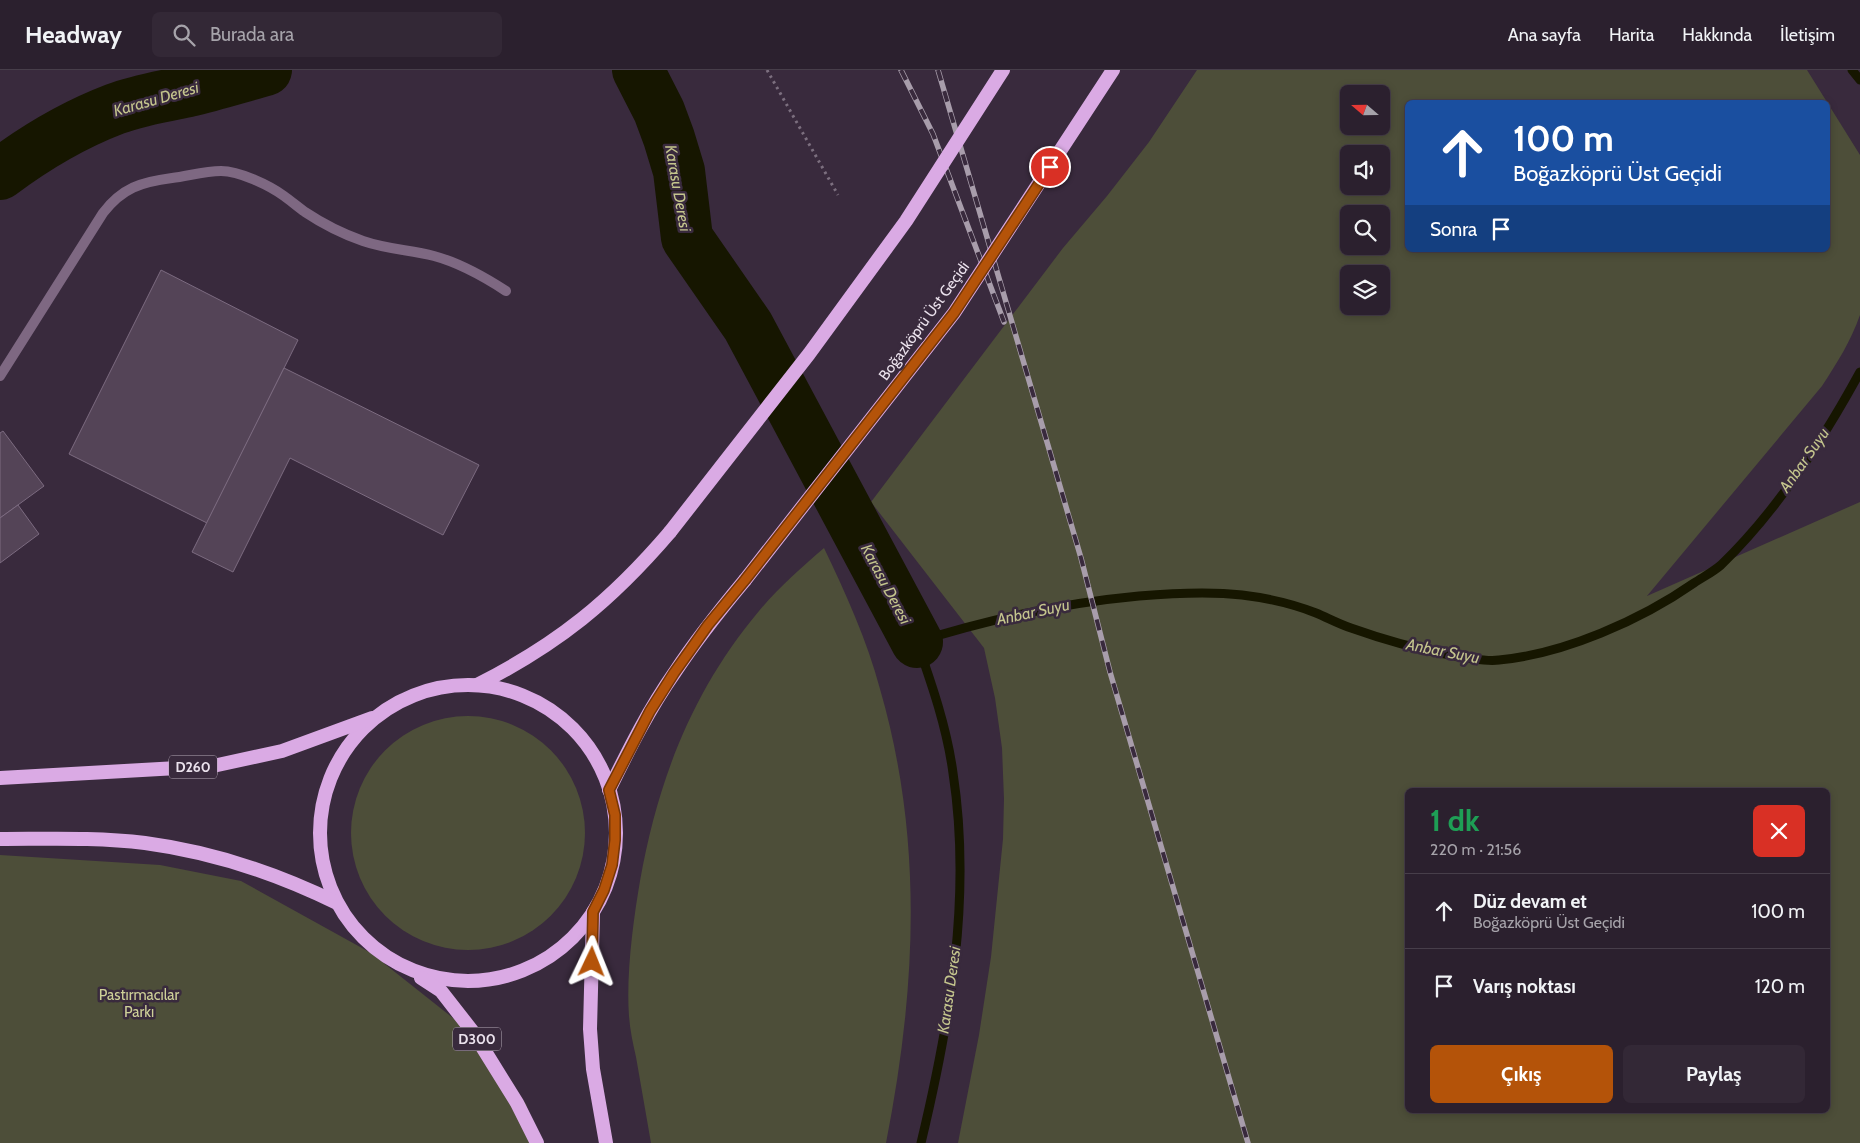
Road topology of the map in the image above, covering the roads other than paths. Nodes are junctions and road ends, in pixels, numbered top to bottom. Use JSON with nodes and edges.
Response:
{"nodes":[{"id":1,"x":1003,"y":70,"type":"edge"},
{"id":2,"x":1113,"y":70,"type":"edge"},
{"id":3,"x":506,"y":291,"type":"dead end"},
{"id":4,"x":0,"y":376,"type":"edge"},
{"id":5,"x":476,"y":685,"type":"junction"},
{"id":6,"x":379,"y":715,"type":"junction"},
{"id":7,"x":0,"y":778,"type":"edge"},
{"id":8,"x":609,"y":790,"type":"junction"},
{"id":9,"x":0,"y":839,"type":"edge"},
{"id":10,"x":337,"y":903,"type":"junction"},
{"id":11,"x":593,"y":912,"type":"junction"},
{"id":12,"x":391,"y":959,"type":"junction"},
{"id":13,"x":537,"y":1143,"type":"edge"},
{"id":14,"x":606,"y":1143,"type":"edge"}],
"edges":[{"from":1,"to":5,"type":"highway","bridge":true},
{"from":2,"to":8,"type":"highway","name":"Boğazköprü Üst Geçidi","bridge":true},
{"from":3,"to":4,"type":"lane"},
{"from":5,"to":6,"type":"highway"},
{"from":5,"to":8,"type":"highway"},
{"from":6,"to":7,"type":"highway","number":"D260"},
{"from":6,"to":10,"type":"highway"},
{"from":8,"to":11,"type":"highway"},
{"from":9,"to":10,"type":"highway"},
{"from":10,"to":12,"type":"highway"},
{"from":11,"to":12,"type":"highway"},
{"from":11,"to":14,"type":"highway"},
{"from":12,"to":13,"type":"highway","number":"D300"}]}
